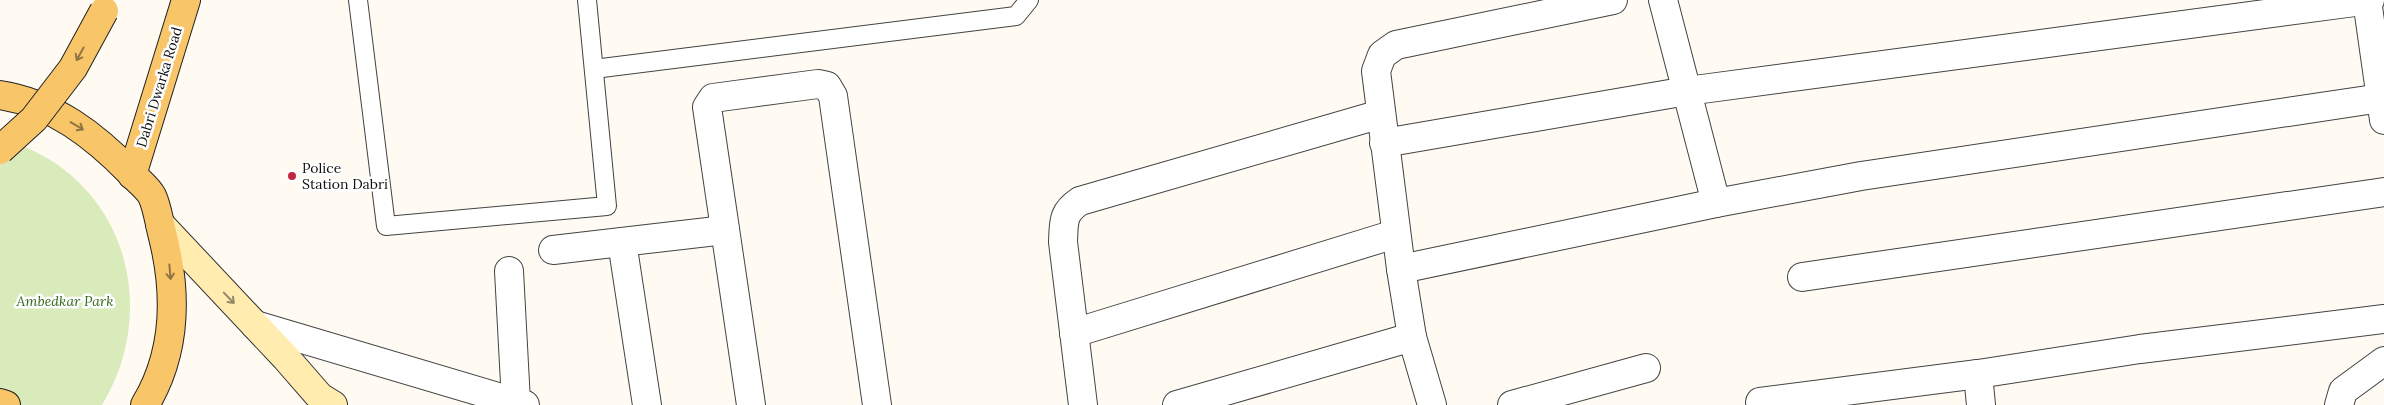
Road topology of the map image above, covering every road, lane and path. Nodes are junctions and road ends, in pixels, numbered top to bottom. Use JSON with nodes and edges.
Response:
{"nodes":[{"id":1,"x":108,"y":0,"type":"edge"},
{"id":2,"x":186,"y":0,"type":"edge"},
{"id":3,"x":358,"y":0,"type":"edge"},
{"id":4,"x":586,"y":0,"type":"edge"},
{"id":5,"x":1029,"y":0,"type":"edge"},
{"id":6,"x":1613,"y":0,"type":"edge"},
{"id":7,"x":1663,"y":0,"type":"edge"},
{"id":8,"x":2368,"y":0,"type":"edge"},
{"id":9,"x":594,"y":69,"type":"junction"},
{"id":10,"x":1687,"y":91,"type":"junction"},
{"id":11,"x":0,"y":95,"type":"edge"},
{"id":12,"x":1381,"y":114,"type":"junction"},
{"id":13,"x":2383,"y":114,"type":"edge"},
{"id":14,"x":1384,"y":143,"type":"junction"},
{"id":15,"x":0,"y":150,"type":"edge"},
{"id":16,"x":132,"y":174,"type":"junction"},
{"id":17,"x":2384,"y":192,"type":"edge"},
{"id":18,"x":1716,"y":203,"type":"junction"},
{"id":19,"x":160,"y":224,"type":"junction"},
{"id":20,"x":725,"y":230,"type":"junction"},
{"id":21,"x":1395,"y":234,"type":"junction"},
{"id":22,"x":622,"y":242,"type":"junction"},
{"id":23,"x":553,"y":250,"type":"dead end"},
{"id":24,"x":1401,"y":269,"type":"junction"},
{"id":25,"x":508,"y":271,"type":"dead end"},
{"id":26,"x":1802,"y":277,"type":"dead end"},
{"id":27,"x":2384,"y":319,"type":"edge"},
{"id":28,"x":255,"y":324,"type":"junction"},
{"id":29,"x":1074,"y":333,"type":"junction"},
{"id":30,"x":1412,"y":337,"type":"junction"},
{"id":31,"x":2384,"y":361,"type":"edge"},
{"id":32,"x":1646,"y":368,"type":"dead end"},
{"id":33,"x":1978,"y":374,"type":"junction"},
{"id":34,"x":2335,"y":400,"type":"edge"},
{"id":35,"x":1760,"y":402,"type":"dead end"},
{"id":36,"x":0,"y":403,"type":"edge"},
{"id":37,"x":520,"y":403,"type":"edge"},
{"id":38,"x":6,"y":405,"type":"edge"},
{"id":39,"x":145,"y":405,"type":"edge"},
{"id":40,"x":333,"y":405,"type":"edge"},
{"id":41,"x":647,"y":405,"type":"edge"},
{"id":42,"x":751,"y":405,"type":"edge"},
{"id":43,"x":877,"y":405,"type":"edge"},
{"id":44,"x":1083,"y":405,"type":"edge"},
{"id":45,"x":1177,"y":405,"type":"edge"},
{"id":46,"x":1432,"y":405,"type":"edge"},
{"id":47,"x":1512,"y":405,"type":"edge"},
{"id":48,"x":1981,"y":405,"type":"edge"}],
"edges":[{"from":1,"to":15,"type":"main road","one_way":true,"bridge":true},
{"from":2,"to":16,"type":"main road","name":"Dabri Dwarka Road"},
{"from":3,"to":9,"type":"lane"},
{"from":4,"to":9,"type":"lane"},
{"from":5,"to":9,"type":"lane"},
{"from":6,"to":12,"type":"street"},
{"from":7,"to":10,"type":"street"},
{"from":8,"to":10,"type":"street"},
{"from":8,"to":13,"type":"street"},
{"from":10,"to":14,"type":"street"},
{"from":10,"to":18,"type":"street"},
{"from":11,"to":16,"type":"main road","one_way":true},
{"from":12,"to":14,"type":"street"},
{"from":12,"to":29,"type":"street"},
{"from":13,"to":18,"type":"street"},
{"from":14,"to":21,"type":"street"},
{"from":16,"to":19,"type":"main road"},
{"from":17,"to":26,"type":"street"},
{"from":18,"to":24,"type":"street"},
{"from":19,"to":28,"type":"main road","one_way":true},
{"from":19,"to":39,"type":"main road","one_way":true},
{"from":20,"to":22,"type":"street"},
{"from":20,"to":42,"type":"street"},
{"from":20,"to":43,"type":"street"},
{"from":21,"to":24,"type":"street"},
{"from":21,"to":29,"type":"street"},
{"from":22,"to":23,"type":"street"},
{"from":22,"to":41,"type":"street"},
{"from":24,"to":30,"type":"street"},
{"from":25,"to":37,"type":"street"},
{"from":27,"to":33,"type":"street"},
{"from":28,"to":37,"type":"street"},
{"from":28,"to":40,"type":"main road"},
{"from":29,"to":44,"type":"street"},
{"from":30,"to":45,"type":"street"},
{"from":30,"to":46,"type":"street"},
{"from":31,"to":34,"type":"street"},
{"from":32,"to":47,"type":"street"},
{"from":33,"to":35,"type":"street"},
{"from":33,"to":48,"type":"street"},
{"from":36,"to":38,"type":"main road"}]}
